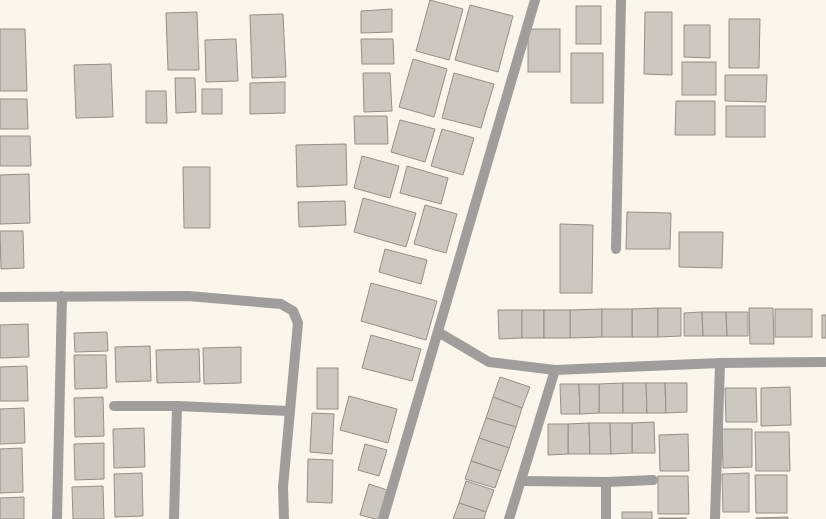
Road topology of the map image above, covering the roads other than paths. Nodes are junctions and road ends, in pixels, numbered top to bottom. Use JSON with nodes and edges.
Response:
{"nodes":[{"id":1,"x":535,"y":0,"type":"edge"},
{"id":2,"x":621,"y":0,"type":"edge"},
{"id":3,"x":616,"y":249,"type":"dead end"},
{"id":4,"x":0,"y":296,"type":"edge"},
{"id":5,"x":62,"y":296,"type":"junction"},
{"id":6,"x":438,"y":332,"type":"junction"},
{"id":7,"x":826,"y":362,"type":"edge"},
{"id":8,"x":720,"y":363,"type":"junction"},
{"id":9,"x":555,"y":370,"type":"junction"},
{"id":10,"x":114,"y":406,"type":"dead end"},
{"id":11,"x":177,"y":406,"type":"junction"},
{"id":12,"x":290,"y":411,"type":"junction"},
{"id":13,"x":653,"y":480,"type":"dead end"},
{"id":14,"x":521,"y":481,"type":"junction"},
{"id":15,"x":606,"y":482,"type":"junction"},
{"id":16,"x":57,"y":519,"type":"edge"},
{"id":17,"x":174,"y":519,"type":"edge"},
{"id":18,"x":284,"y":519,"type":"edge"},
{"id":19,"x":383,"y":519,"type":"edge"},
{"id":20,"x":509,"y":519,"type":"edge"},
{"id":21,"x":606,"y":519,"type":"edge"},
{"id":22,"x":715,"y":519,"type":"edge"}],
"edges":[{"from":1,"to":6,"type":"street"},
{"from":2,"to":3,"type":"street"},
{"from":4,"to":5,"type":"street"},
{"from":5,"to":12,"type":"street"},
{"from":5,"to":16,"type":"street"},
{"from":6,"to":9,"type":"street"},
{"from":6,"to":19,"type":"street"},
{"from":7,"to":8,"type":"street"},
{"from":8,"to":9,"type":"street"},
{"from":8,"to":22,"type":"street"},
{"from":9,"to":14,"type":"street"},
{"from":10,"to":11,"type":"street"},
{"from":11,"to":12,"type":"street"},
{"from":11,"to":17,"type":"street"},
{"from":12,"to":18,"type":"street"},
{"from":13,"to":15,"type":"street"},
{"from":14,"to":15,"type":"street"},
{"from":14,"to":20,"type":"street"},
{"from":15,"to":21,"type":"street"}]}
